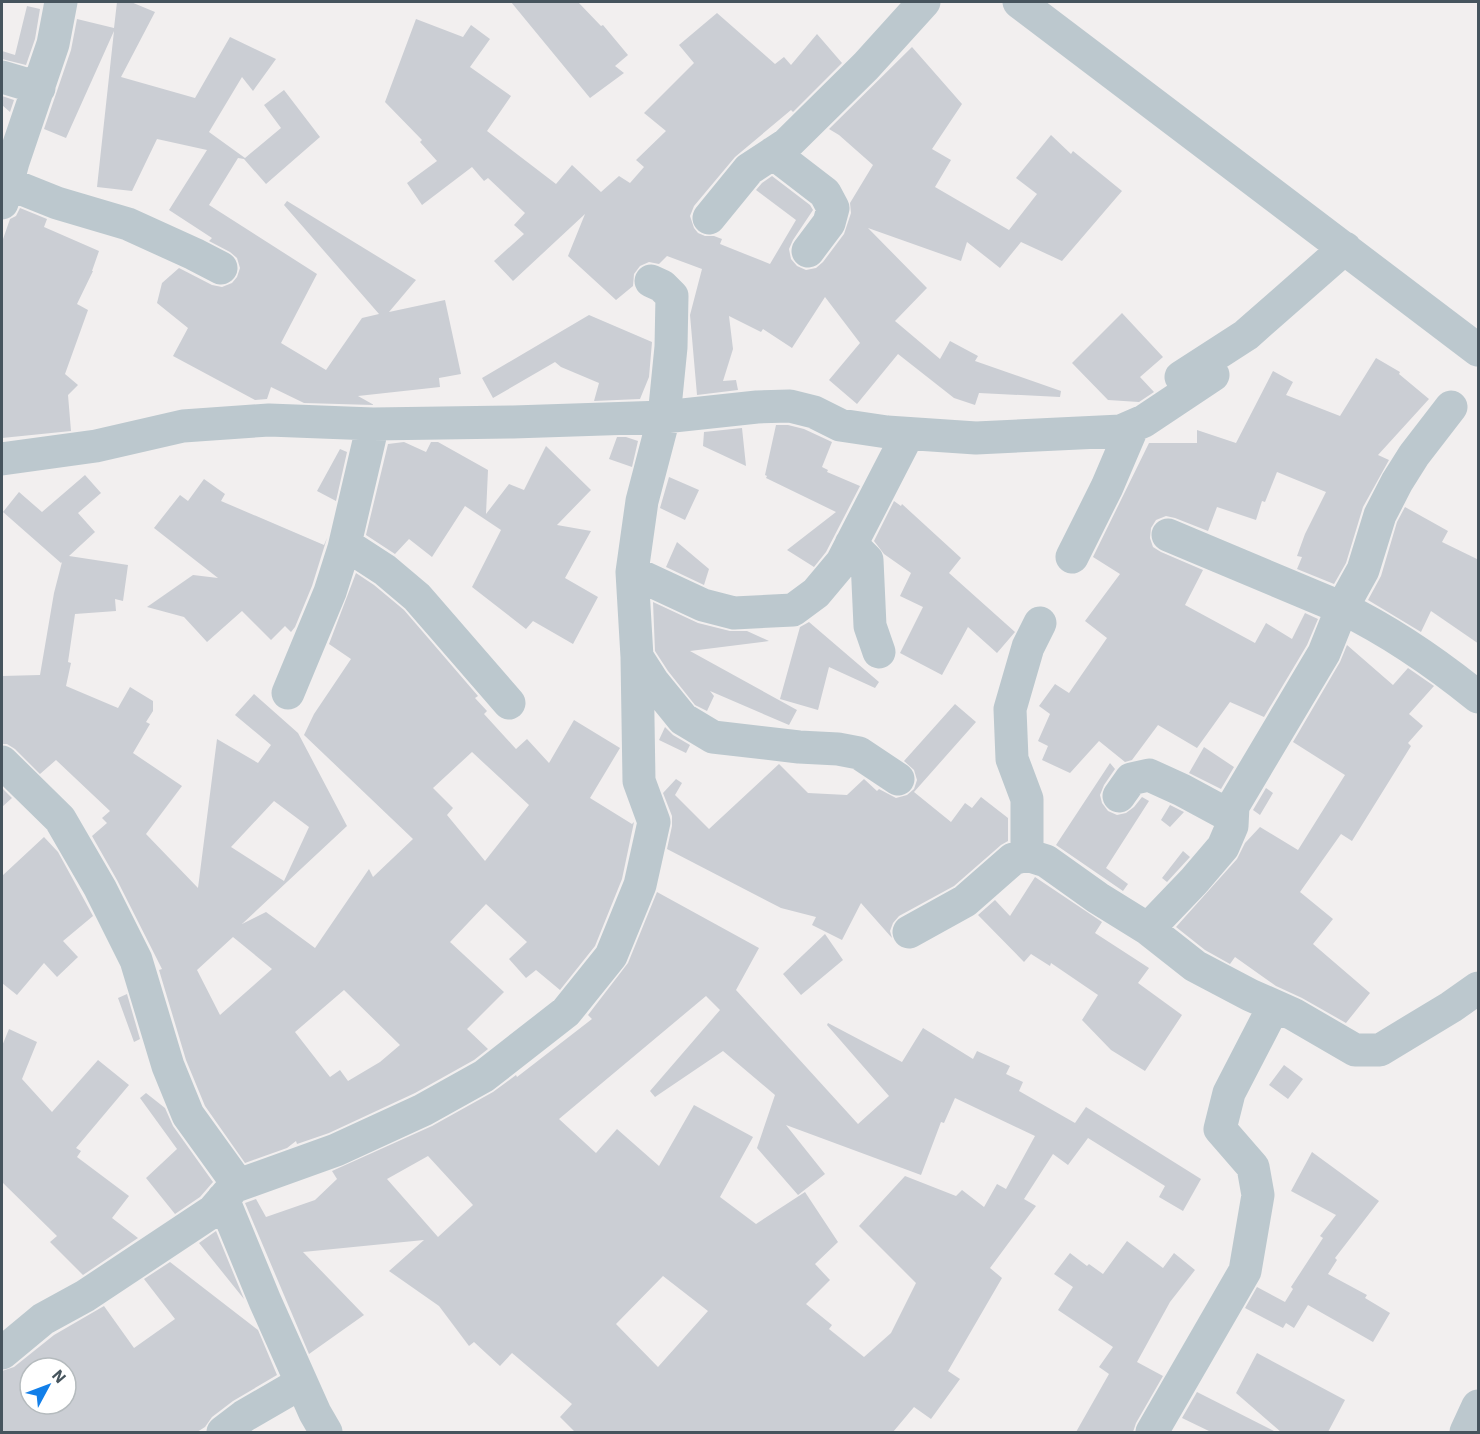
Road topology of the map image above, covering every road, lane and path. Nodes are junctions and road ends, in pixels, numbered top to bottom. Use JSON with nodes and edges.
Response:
{"nodes":[{"id":1,"x":60,"y":2,"type":"edge"},
{"id":2,"x":924,"y":2,"type":"edge"},
{"id":3,"x":1019,"y":2,"type":"edge"},
{"id":4,"x":2,"y":77,"type":"edge"},
{"id":5,"x":39,"y":88,"type":"junction"},
{"id":6,"x":773,"y":153,"type":"junction"},
{"id":7,"x":4,"y":193,"type":"edge"},
{"id":8,"x":709,"y":218,"type":"dead end"},
{"id":9,"x":1345,"y":248,"type":"junction"},
{"id":10,"x":808,"y":251,"type":"dead end"},
{"id":11,"x":221,"y":268,"type":"dead end"},
{"id":12,"x":651,"y":281,"type":"dead end"},
{"id":13,"x":1479,"y":350,"type":"edge"},
{"id":14,"x":1212,"y":375,"type":"dead end"},
{"id":15,"x":1163,"y":388,"type":"dead end"},
{"id":16,"x":1451,"y":407,"type":"dead end"},
{"id":17,"x":664,"y":417,"type":"junction"},
{"id":18,"x":373,"y":424,"type":"junction"},
{"id":19,"x":1133,"y":426,"type":"junction"},
{"id":20,"x":908,"y":434,"type":"junction"},
{"id":21,"x":2,"y":459,"type":"edge"},
{"id":22,"x":1168,"y":535,"type":"dead end"},
{"id":23,"x":345,"y":544,"type":"junction"},
{"id":24,"x":851,"y":544,"type":"junction"},
{"id":25,"x":1072,"y":556,"type":"dead end"},
{"id":26,"x":632,"y":572,"type":"junction"},
{"id":27,"x":1342,"y":608,"type":"junction"},
{"id":28,"x":1040,"y":622,"type":"dead end"},
{"id":29,"x":879,"y":652,"type":"dead end"},
{"id":30,"x":637,"y":657,"type":"junction"},
{"id":31,"x":288,"y":693,"type":"dead end"},
{"id":32,"x":1479,"y":697,"type":"edge"},
{"id":33,"x":509,"y":703,"type":"dead end"},
{"id":34,"x":2,"y":762,"type":"edge"},
{"id":35,"x":898,"y":779,"type":"dead end"},
{"id":36,"x":1119,"y":796,"type":"dead end"},
{"id":37,"x":1232,"y":818,"type":"junction"},
{"id":38,"x":1027,"y":855,"type":"junction"},
{"id":39,"x":1148,"y":929,"type":"junction"},
{"id":40,"x":909,"y":933,"type":"dead end"},
{"id":41,"x":1479,"y":988,"type":"edge"},
{"id":42,"x":1274,"y":1006,"type":"junction"},
{"id":43,"x":228,"y":1193,"type":"junction"},
{"id":44,"x":2,"y":1353,"type":"edge"},
{"id":45,"x":302,"y":1383,"type":"junction"},
{"id":46,"x":1479,"y":1406,"type":"edge"},
{"id":47,"x":223,"y":1432,"type":"edge"},
{"id":48,"x":326,"y":1432,"type":"edge"},
{"id":49,"x":1152,"y":1432,"type":"edge"},
{"id":50,"x":1466,"y":1432,"type":"edge"}],
"edges":[{"from":1,"to":5,"type":"street"},
{"from":2,"to":6,"type":"street"},
{"from":3,"to":9,"type":"street"},
{"from":4,"to":5,"type":"street"},
{"from":5,"to":7,"type":"street"},
{"from":6,"to":8,"type":"street"},
{"from":6,"to":10,"type":"street"},
{"from":7,"to":11,"type":"street"},
{"from":9,"to":13,"type":"street"},
{"from":9,"to":15,"type":"street"},
{"from":12,"to":17,"type":"street"},
{"from":14,"to":19,"type":"street"},
{"from":16,"to":27,"type":"street"},
{"from":17,"to":18,"type":"street"},
{"from":17,"to":20,"type":"street"},
{"from":17,"to":26,"type":"street"},
{"from":18,"to":21,"type":"street"},
{"from":18,"to":23,"type":"street"},
{"from":19,"to":20,"type":"street"},
{"from":19,"to":25,"type":"street"},
{"from":20,"to":24,"type":"street"},
{"from":22,"to":27,"type":"street"},
{"from":23,"to":31,"type":"street"},
{"from":23,"to":33,"type":"street"},
{"from":24,"to":26,"type":"street"},
{"from":24,"to":29,"type":"street"},
{"from":26,"to":30,"type":"street"},
{"from":27,"to":32,"type":"street"},
{"from":27,"to":37,"type":"street"},
{"from":28,"to":38,"type":"street"},
{"from":30,"to":35,"type":"street"},
{"from":30,"to":43,"type":"street"},
{"from":34,"to":43,"type":"street"},
{"from":36,"to":37,"type":"street"},
{"from":37,"to":39,"type":"street"},
{"from":38,"to":39,"type":"street"},
{"from":38,"to":40,"type":"street"},
{"from":39,"to":42,"type":"street"},
{"from":41,"to":42,"type":"street"},
{"from":42,"to":49,"type":"street"},
{"from":43,"to":44,"type":"street"},
{"from":43,"to":45,"type":"street"},
{"from":45,"to":47,"type":"street"},
{"from":45,"to":48,"type":"street"},
{"from":46,"to":50,"type":"street"}]}
